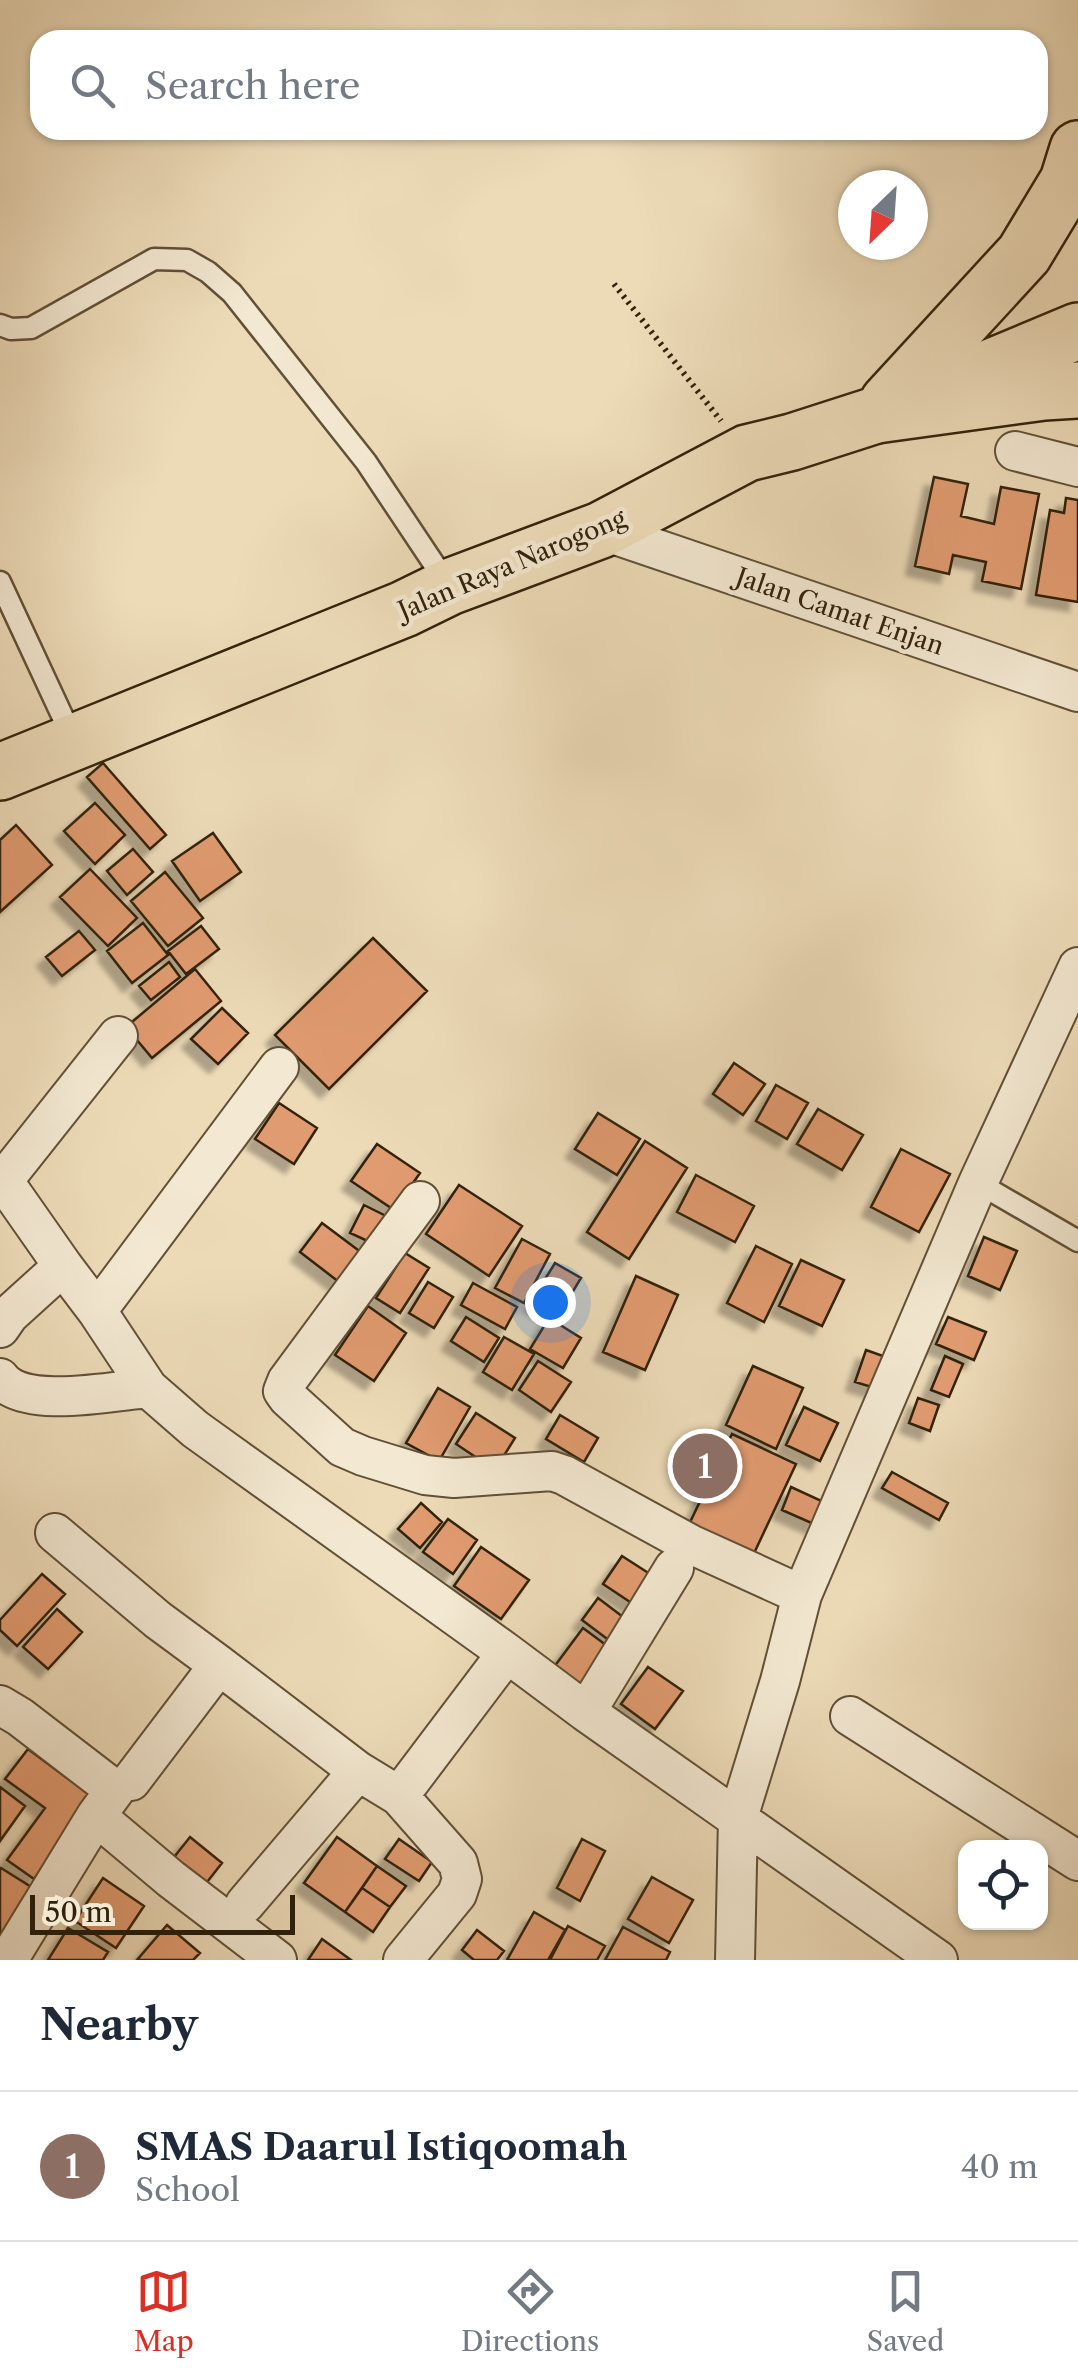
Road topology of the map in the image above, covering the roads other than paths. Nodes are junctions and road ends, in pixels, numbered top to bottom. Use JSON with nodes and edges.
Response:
{"nodes":[{"id":1,"x":1078,"y":149,"type":"edge"},
{"id":2,"x":0,"y":325,"type":"edge"},
{"id":3,"x":1078,"y":331,"type":"edge"},
{"id":4,"x":1078,"y":390,"type":"edge"},
{"id":5,"x":876,"y":415,"type":"junction"},
{"id":6,"x":1016,"y":451,"type":"dead end"},
{"id":7,"x":1078,"y":467,"type":"edge"},
{"id":8,"x":601,"y":530,"type":"junction"},
{"id":9,"x":0,"y":582,"type":"edge"},
{"id":10,"x":449,"y":586,"type":"junction"},
{"id":11,"x":21,"y":629,"type":"junction"},
{"id":12,"x":0,"y":638,"type":"edge"},
{"id":13,"x":1078,"y":692,"type":"edge"},
{"id":14,"x":74,"y":742,"type":"junction"},
{"id":15,"x":0,"y":772,"type":"edge"},
{"id":16,"x":1078,"y":967,"type":"edge"},
{"id":17,"x":118,"y":1036,"type":"dead end"},
{"id":18,"x":279,"y":1066,"type":"dead end"},
{"id":19,"x":1,"y":1178,"type":"edge"},
{"id":20,"x":978,"y":1183,"type":"junction"},
{"id":21,"x":420,"y":1201,"type":"dead end"},
{"id":22,"x":1078,"y":1240,"type":"edge"},
{"id":23,"x":63,"y":1266,"type":"junction"},
{"id":24,"x":98,"y":1311,"type":"junction"},
{"id":25,"x":0,"y":1328,"type":"edge"},
{"id":26,"x":0,"y":1378,"type":"edge"},
{"id":27,"x":148,"y":1388,"type":"junction"},
{"id":28,"x":55,"y":1533,"type":"dead end"},
{"id":29,"x":674,"y":1568,"type":"dead end"},
{"id":30,"x":802,"y":1595,"type":"junction"},
{"id":31,"x":507,"y":1653,"type":"junction"},
{"id":32,"x":218,"y":1665,"type":"junction"},
{"id":33,"x":0,"y":1705,"type":"edge"},
{"id":34,"x":586,"y":1712,"type":"junction"},
{"id":35,"x":850,"y":1716,"type":"dead end"},
{"id":36,"x":358,"y":1771,"type":"junction"},
{"id":37,"x":131,"y":1782,"type":"dead end"},
{"id":38,"x":400,"y":1796,"type":"junction"},
{"id":39,"x":96,"y":1816,"type":"junction"},
{"id":40,"x":738,"y":1818,"type":"junction"},
{"id":41,"x":1078,"y":1860,"type":"edge"},
{"id":42,"x":245,"y":1904,"type":"dead end"},
{"id":43,"x":8,"y":1960,"type":"edge"},
{"id":44,"x":277,"y":1960,"type":"edge"},
{"id":45,"x":403,"y":1960,"type":"edge"},
{"id":46,"x":735,"y":1960,"type":"edge"},
{"id":47,"x":938,"y":1960,"type":"edge"}],
"edges":[{"from":1,"to":5,"type":"main road"},
{"from":2,"to":10,"type":"lane"},
{"from":3,"to":5,"type":"main road","name":"Jalan Raya Narogong"},
{"from":4,"to":5,"type":"main road"},
{"from":5,"to":8,"type":"main road","name":"Jalan Raya Narogong"},
{"from":6,"to":7,"type":"street"},
{"from":8,"to":10,"type":"main road","name":"Jalan Raya Narogong"},
{"from":8,"to":13,"type":"street","name":"Jalan Camat Enjan"},
{"from":9,"to":11,"type":"lane"},
{"from":10,"to":14,"type":"main road","name":"Jalan Raya Narogong"},
{"from":11,"to":12,"type":"lane"},
{"from":11,"to":14,"type":"lane"},
{"from":14,"to":15,"type":"main road","name":"Jalan Raya Narogong"},
{"from":16,"to":20,"type":"street"},
{"from":17,"to":19,"type":"street"},
{"from":18,"to":24,"type":"street"},
{"from":19,"to":23,"type":"street"},
{"from":20,"to":22,"type":"lane"},
{"from":20,"to":30,"type":"street"},
{"from":21,"to":30,"type":"street"},
{"from":23,"to":24,"type":"street"},
{"from":23,"to":25,"type":"street"},
{"from":24,"to":27,"type":"street"},
{"from":26,"to":27,"type":"street"},
{"from":27,"to":31,"type":"street"},
{"from":28,"to":32,"type":"street"},
{"from":29,"to":34,"type":"street"},
{"from":30,"to":40,"type":"street"},
{"from":31,"to":34,"type":"street"},
{"from":31,"to":38,"type":"street"},
{"from":32,"to":36,"type":"street"},
{"from":32,"to":37,"type":"street"},
{"from":33,"to":39,"type":"street"},
{"from":34,"to":40,"type":"street"},
{"from":35,"to":41,"type":"street"},
{"from":36,"to":38,"type":"street"},
{"from":36,"to":42,"type":"street"},
{"from":38,"to":45,"type":"street"},
{"from":39,"to":43,"type":"street"},
{"from":39,"to":44,"type":"street"},
{"from":40,"to":46,"type":"street"},
{"from":40,"to":47,"type":"street"}]}
